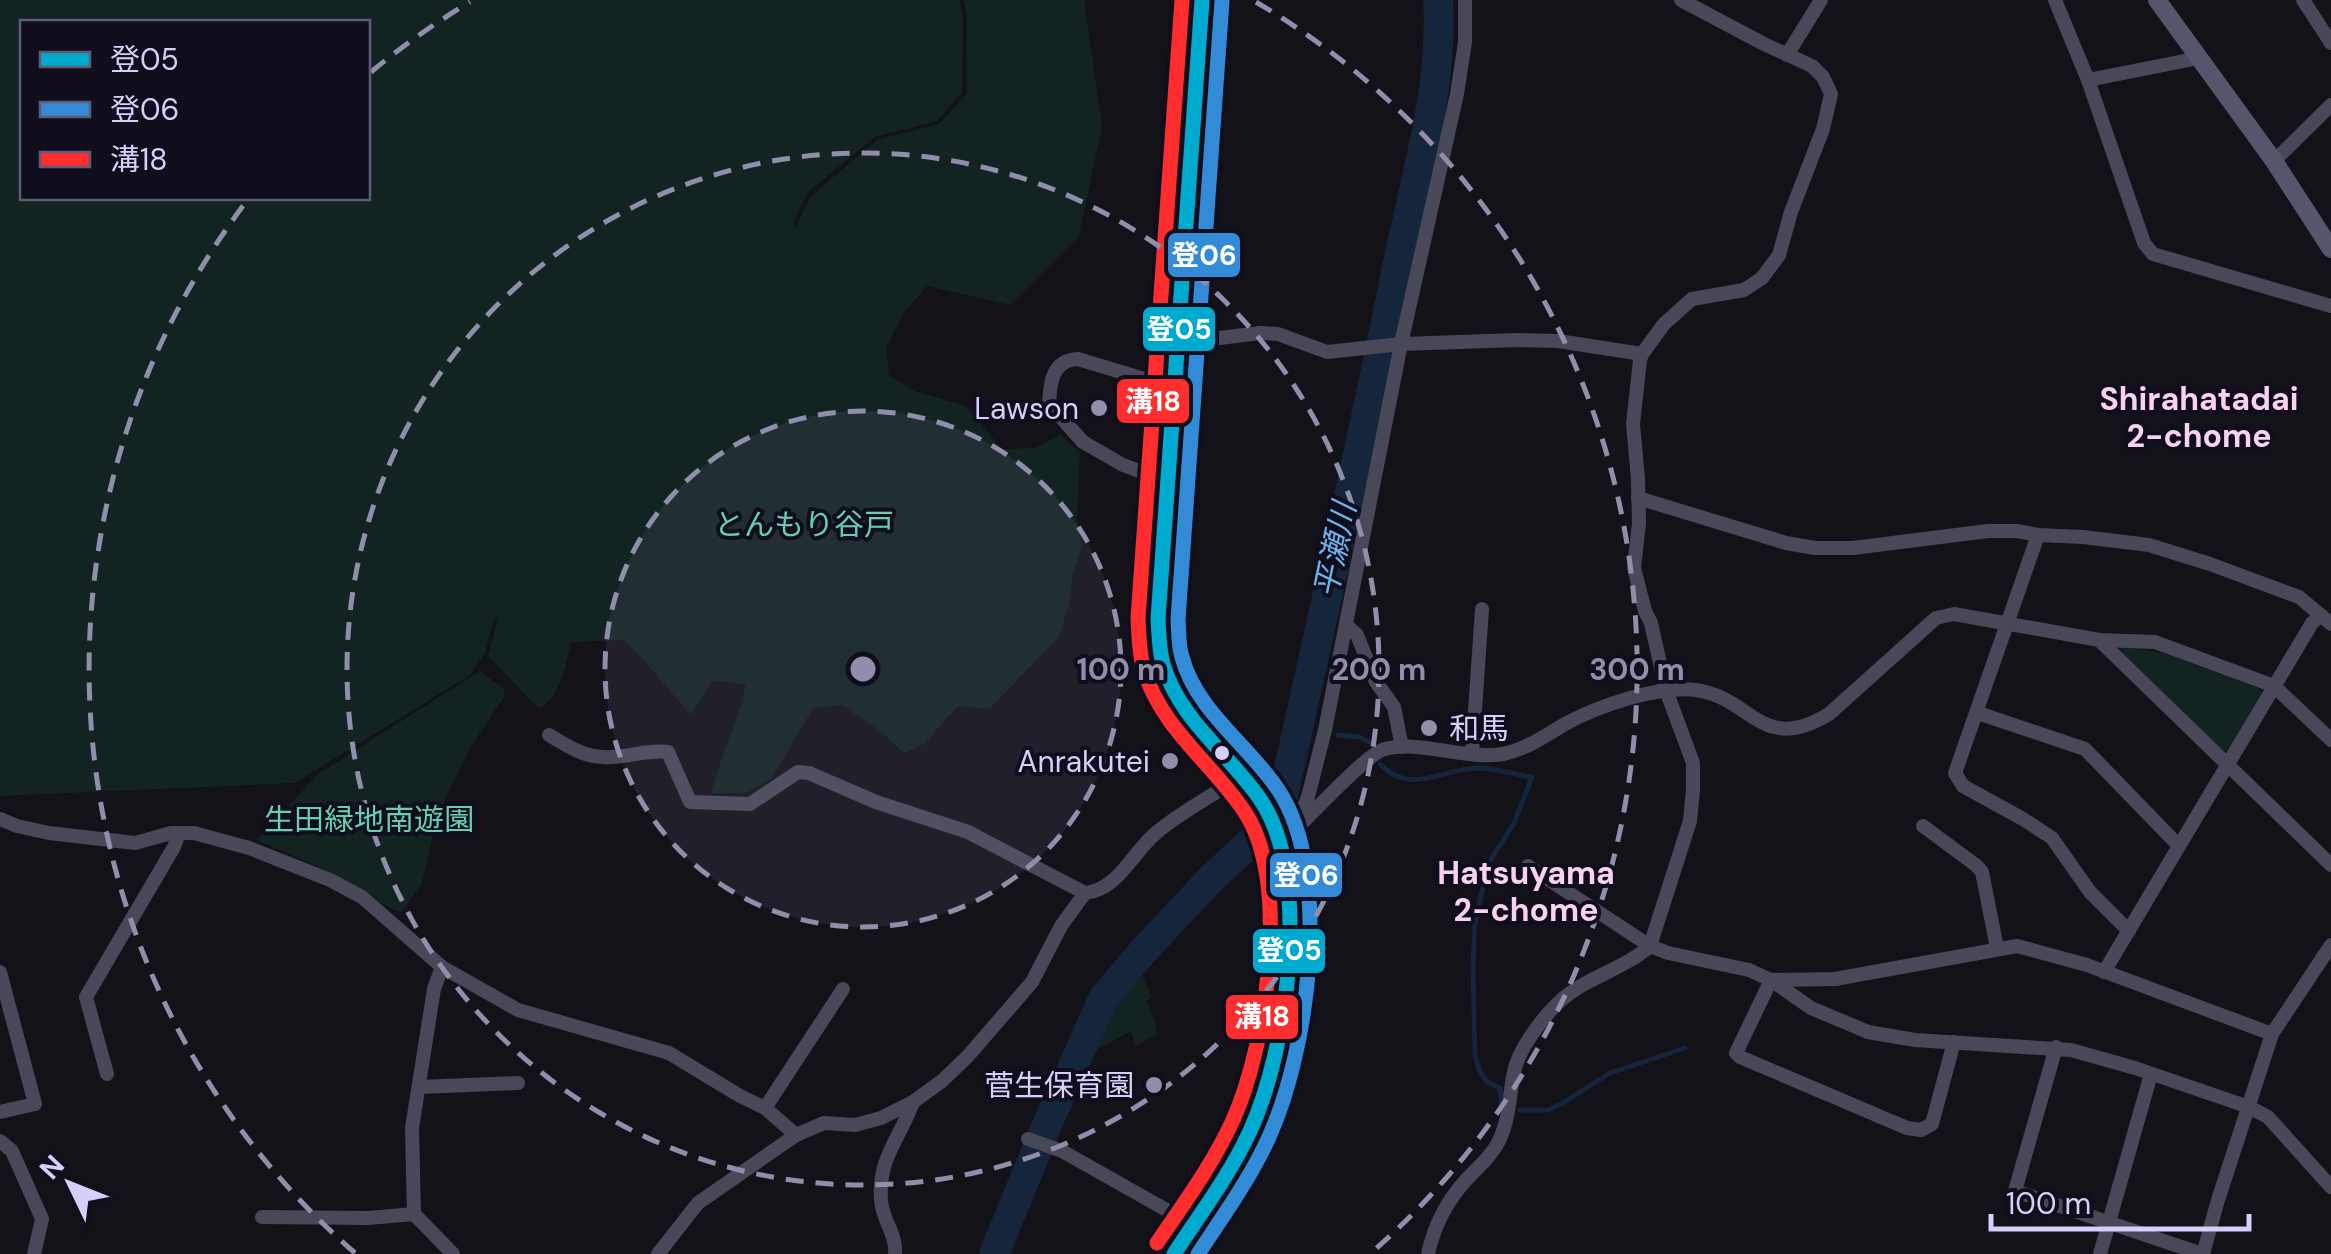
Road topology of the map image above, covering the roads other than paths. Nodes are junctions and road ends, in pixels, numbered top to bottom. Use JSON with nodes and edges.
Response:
{"nodes":[{"id":1,"x":1202,"y":0,"type":"edge"},
{"id":2,"x":1465,"y":0,"type":"edge"},
{"id":3,"x":1681,"y":0,"type":"edge"},
{"id":4,"x":1822,"y":0,"type":"edge"},
{"id":5,"x":2055,"y":0,"type":"edge"},
{"id":6,"x":2157,"y":0,"type":"edge"},
{"id":7,"x":2303,"y":0,"type":"edge"},
{"id":8,"x":2331,"y":43,"type":"edge"},
{"id":9,"x":1787,"y":55,"type":"junction"},
{"id":10,"x":2199,"y":58,"type":"junction"},
{"id":11,"x":2088,"y":80,"type":"junction"},
{"id":12,"x":2331,"y":105,"type":"edge"},
{"id":13,"x":2274,"y":161,"type":"junction"},
{"id":14,"x":2331,"y":249,"type":"edge"},
{"id":15,"x":2331,"y":306,"type":"edge"},
{"id":16,"x":1178,"y":343,"type":"junction"},
{"id":17,"x":1398,"y":345,"type":"junction"},
{"id":18,"x":1642,"y":354,"type":"junction"},
{"id":19,"x":1174,"y":388,"type":"junction"},
{"id":20,"x":1169,"y":482,"type":"junction"},
{"id":21,"x":1638,"y":498,"type":"junction"},
{"id":22,"x":2038,"y":535,"type":"junction"},
{"id":23,"x":1482,"y":609,"type":"dead end"},
{"id":24,"x":2326,"y":620,"type":"edge"},
{"id":25,"x":2009,"y":623,"type":"junction"},
{"id":26,"x":1346,"y":625,"type":"junction"},
{"id":27,"x":2099,"y":640,"type":"junction"},
{"id":28,"x":2274,"y":686,"type":"junction"},
{"id":29,"x":1666,"y":690,"type":"junction"},
{"id":30,"x":1978,"y":712,"type":"junction"},
{"id":31,"x":549,"y":735,"type":"dead end"},
{"id":32,"x":2331,"y":740,"type":"edge"},
{"id":33,"x":1402,"y":747,"type":"junction"},
{"id":34,"x":1472,"y":754,"type":"junction"},
{"id":35,"x":2228,"y":767,"type":"junction"},
{"id":36,"x":1243,"y":776,"type":"junction"},
{"id":37,"x":0,"y":819,"type":"edge"},
{"id":38,"x":1923,"y":826,"type":"dead end"},
{"id":39,"x":179,"y":832,"type":"junction"},
{"id":40,"x":1285,"y":837,"type":"junction"},
{"id":41,"x":2178,"y":845,"type":"junction"},
{"id":42,"x":2331,"y":865,"type":"edge"},
{"id":43,"x":1528,"y":866,"type":"dead end"},
{"id":44,"x":1085,"y":893,"type":"junction"},
{"id":45,"x":2129,"y":931,"type":"junction"},
{"id":46,"x":2331,"y":944,"type":"edge"},
{"id":47,"x":1650,"y":946,"type":"junction"},
{"id":48,"x":1997,"y":948,"type":"junction"},
{"id":49,"x":442,"y":968,"type":"junction"},
{"id":50,"x":0,"y":972,"type":"edge"},
{"id":51,"x":2104,"y":972,"type":"junction"},
{"id":52,"x":1771,"y":980,"type":"junction"},
{"id":53,"x":843,"y":989,"type":"dead end"},
{"id":54,"x":2272,"y":1034,"type":"junction"},
{"id":55,"x":1954,"y":1042,"type":"junction"},
{"id":56,"x":2056,"y":1047,"type":"junction"},
{"id":57,"x":106,"y":1074,"type":"dead end"},
{"id":58,"x":2151,"y":1074,"type":"junction"},
{"id":59,"x":518,"y":1083,"type":"dead end"},
{"id":60,"x":474,"y":1085,"type":"junction"},
{"id":61,"x":420,"y":1087,"type":"junction"},
{"id":62,"x":913,"y":1102,"type":"junction"},
{"id":63,"x":474,"y":1104,"type":"dead end"},
{"id":64,"x":2248,"y":1107,"type":"junction"},
{"id":65,"x":765,"y":1108,"type":"junction"},
{"id":66,"x":0,"y":1112,"type":"edge"},
{"id":67,"x":796,"y":1134,"type":"junction"},
{"id":68,"x":0,"y":1140,"type":"edge"},
{"id":69,"x":1031,"y":1140,"type":"dead end"},
{"id":70,"x":2331,"y":1187,"type":"edge"},
{"id":71,"x":414,"y":1214,"type":"junction"},
{"id":72,"x":262,"y":1217,"type":"dead end"},
{"id":73,"x":2108,"y":1222,"type":"junction"},
{"id":74,"x":1192,"y":1225,"type":"junction"},
{"id":75,"x":1178,"y":1253,"type":"edge"},
{"id":76,"x":34,"y":1254,"type":"edge"},
{"id":77,"x":453,"y":1254,"type":"edge"},
{"id":78,"x":658,"y":1254,"type":"edge"},
{"id":79,"x":894,"y":1254,"type":"edge"},
{"id":80,"x":1428,"y":1254,"type":"edge"},
{"id":81,"x":2100,"y":1254,"type":"edge"},
{"id":82,"x":2202,"y":1254,"type":"edge"}],
"edges":[{"from":1,"to":16,"type":"street"},
{"from":2,"to":17,"type":"street"},
{"from":3,"to":9,"type":"street"},
{"from":4,"to":9,"type":"street"},
{"from":5,"to":11,"type":"street"},
{"from":6,"to":10,"type":"street"},
{"from":7,"to":8,"type":"street"},
{"from":9,"to":18,"type":"street"},
{"from":10,"to":11,"type":"street"},
{"from":10,"to":13,"type":"street"},
{"from":11,"to":15,"type":"street"},
{"from":12,"to":13,"type":"street"},
{"from":13,"to":14,"type":"street"},
{"from":16,"to":17,"type":"street"},
{"from":16,"to":19,"type":"street"},
{"from":17,"to":18,"type":"street"},
{"from":17,"to":26,"type":"street"},
{"from":18,"to":21,"type":"street"},
{"from":19,"to":20,"type":"street"},
{"from":19,"to":20,"type":"street"},
{"from":20,"to":36,"type":"street"},
{"from":21,"to":22,"type":"street"},
{"from":21,"to":29,"type":"street"},
{"from":22,"to":24,"type":"street"},
{"from":22,"to":25,"type":"street"},
{"from":23,"to":34,"type":"street"},
{"from":24,"to":28,"type":"street"},
{"from":25,"to":27,"type":"street"},
{"from":25,"to":29,"type":"street"},
{"from":25,"to":30,"type":"street"},
{"from":26,"to":33,"type":"street"},
{"from":26,"to":40,"type":"street"},
{"from":27,"to":28,"type":"street"},
{"from":27,"to":35,"type":"street"},
{"from":28,"to":32,"type":"street"},
{"from":28,"to":35,"type":"street"},
{"from":29,"to":34,"type":"street"},
{"from":29,"to":47,"type":"street"},
{"from":30,"to":41,"type":"street"},
{"from":30,"to":45,"type":"street"},
{"from":31,"to":44,"type":"street"},
{"from":33,"to":34,"type":"street"},
{"from":33,"to":40,"type":"street"},
{"from":35,"to":41,"type":"street"},
{"from":35,"to":42,"type":"street"},
{"from":36,"to":40,"type":"street"},
{"from":36,"to":44,"type":"street"},
{"from":37,"to":39,"type":"street"},
{"from":38,"to":48,"type":"street"},
{"from":39,"to":49,"type":"street"},
{"from":39,"to":57,"type":"street"},
{"from":40,"to":74,"type":"street"},
{"from":41,"to":45,"type":"street"},
{"from":43,"to":47,"type":"street"},
{"from":44,"to":62,"type":"street"},
{"from":45,"to":51,"type":"street"},
{"from":46,"to":54,"type":"street"},
{"from":47,"to":52,"type":"street"},
{"from":47,"to":80,"type":"street"},
{"from":48,"to":51,"type":"street"},
{"from":48,"to":52,"type":"street"},
{"from":49,"to":61,"type":"street"},
{"from":49,"to":65,"type":"street"},
{"from":50,"to":66,"type":"street"},
{"from":51,"to":54,"type":"street"},
{"from":52,"to":55,"type":"street"},
{"from":52,"to":55,"type":"street"},
{"from":53,"to":65,"type":"street"},
{"from":54,"to":64,"type":"street"},
{"from":55,"to":56,"type":"street"},
{"from":56,"to":58,"type":"street"},
{"from":56,"to":73,"type":"street"},
{"from":58,"to":64,"type":"street"},
{"from":58,"to":73,"type":"street"},
{"from":59,"to":60,"type":"street"},
{"from":60,"to":61,"type":"street"},
{"from":60,"to":63,"type":"street"},
{"from":61,"to":71,"type":"street"},
{"from":62,"to":67,"type":"street"},
{"from":62,"to":79,"type":"street"},
{"from":64,"to":70,"type":"street"},
{"from":64,"to":82,"type":"street"},
{"from":65,"to":67,"type":"street"},
{"from":67,"to":78,"type":"street"},
{"from":68,"to":76,"type":"street"},
{"from":69,"to":74,"type":"street"},
{"from":71,"to":72,"type":"street"},
{"from":71,"to":77,"type":"street"},
{"from":73,"to":81,"type":"street"},
{"from":73,"to":82,"type":"street"},
{"from":74,"to":75,"type":"street"}]}
